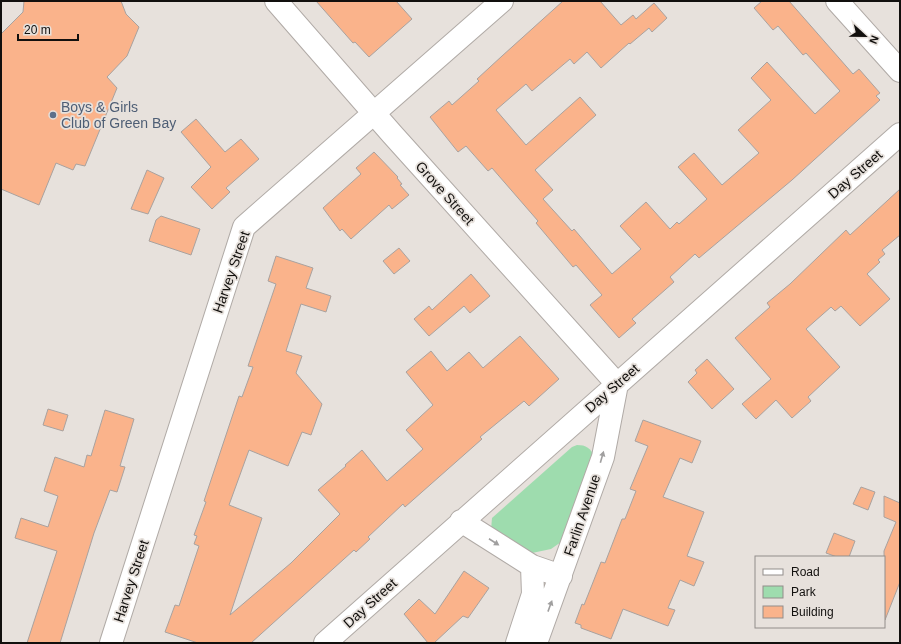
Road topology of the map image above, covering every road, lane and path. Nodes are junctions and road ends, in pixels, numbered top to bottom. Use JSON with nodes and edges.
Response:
{"nodes":[{"id":1,"x":276,"y":1,"type":"edge"},
{"id":2,"x":502,"y":1,"type":"edge"},
{"id":3,"x":837,"y":1,"type":"edge"},
{"id":4,"x":900,"y":71,"type":"edge"},
{"id":5,"x":374,"y":113,"type":"junction"},
{"id":6,"x":900,"y":134,"type":"edge"},
{"id":7,"x":617,"y":384,"type":"junction"},
{"id":8,"x":461,"y":521,"type":"junction"},
{"id":9,"x":532,"y":566,"type":"junction"},
{"id":10,"x":561,"y":576,"type":"junction"},
{"id":11,"x":111,"y":643,"type":"edge"},
{"id":12,"x":325,"y":643,"type":"edge"},
{"id":13,"x":517,"y":643,"type":"edge"},
{"id":14,"x":536,"y":643,"type":"edge"}],
"edges":[{"from":1,"to":5,"type":"street","name":"Grove Street"},
{"from":2,"to":5,"type":"street","name":"Harvey Street"},
{"from":3,"to":4,"type":"street"},
{"from":5,"to":7,"type":"street","name":"Grove Street"},
{"from":5,"to":11,"type":"street","name":"Harvey Street"},
{"from":6,"to":7,"type":"street","name":"Day Street"},
{"from":7,"to":8,"type":"street","name":"Day Street"},
{"from":10,"to":7,"type":"street","name":"Farlin Avenue","one_way":true},
{"from":8,"to":9,"type":"street","one_way":true},
{"from":8,"to":12,"type":"street","name":"Day Street"},
{"from":9,"to":10,"type":"street"},
{"from":9,"to":13,"type":"street"},
{"from":14,"to":10,"type":"street","name":"Farlin Avenue","one_way":true}]}
